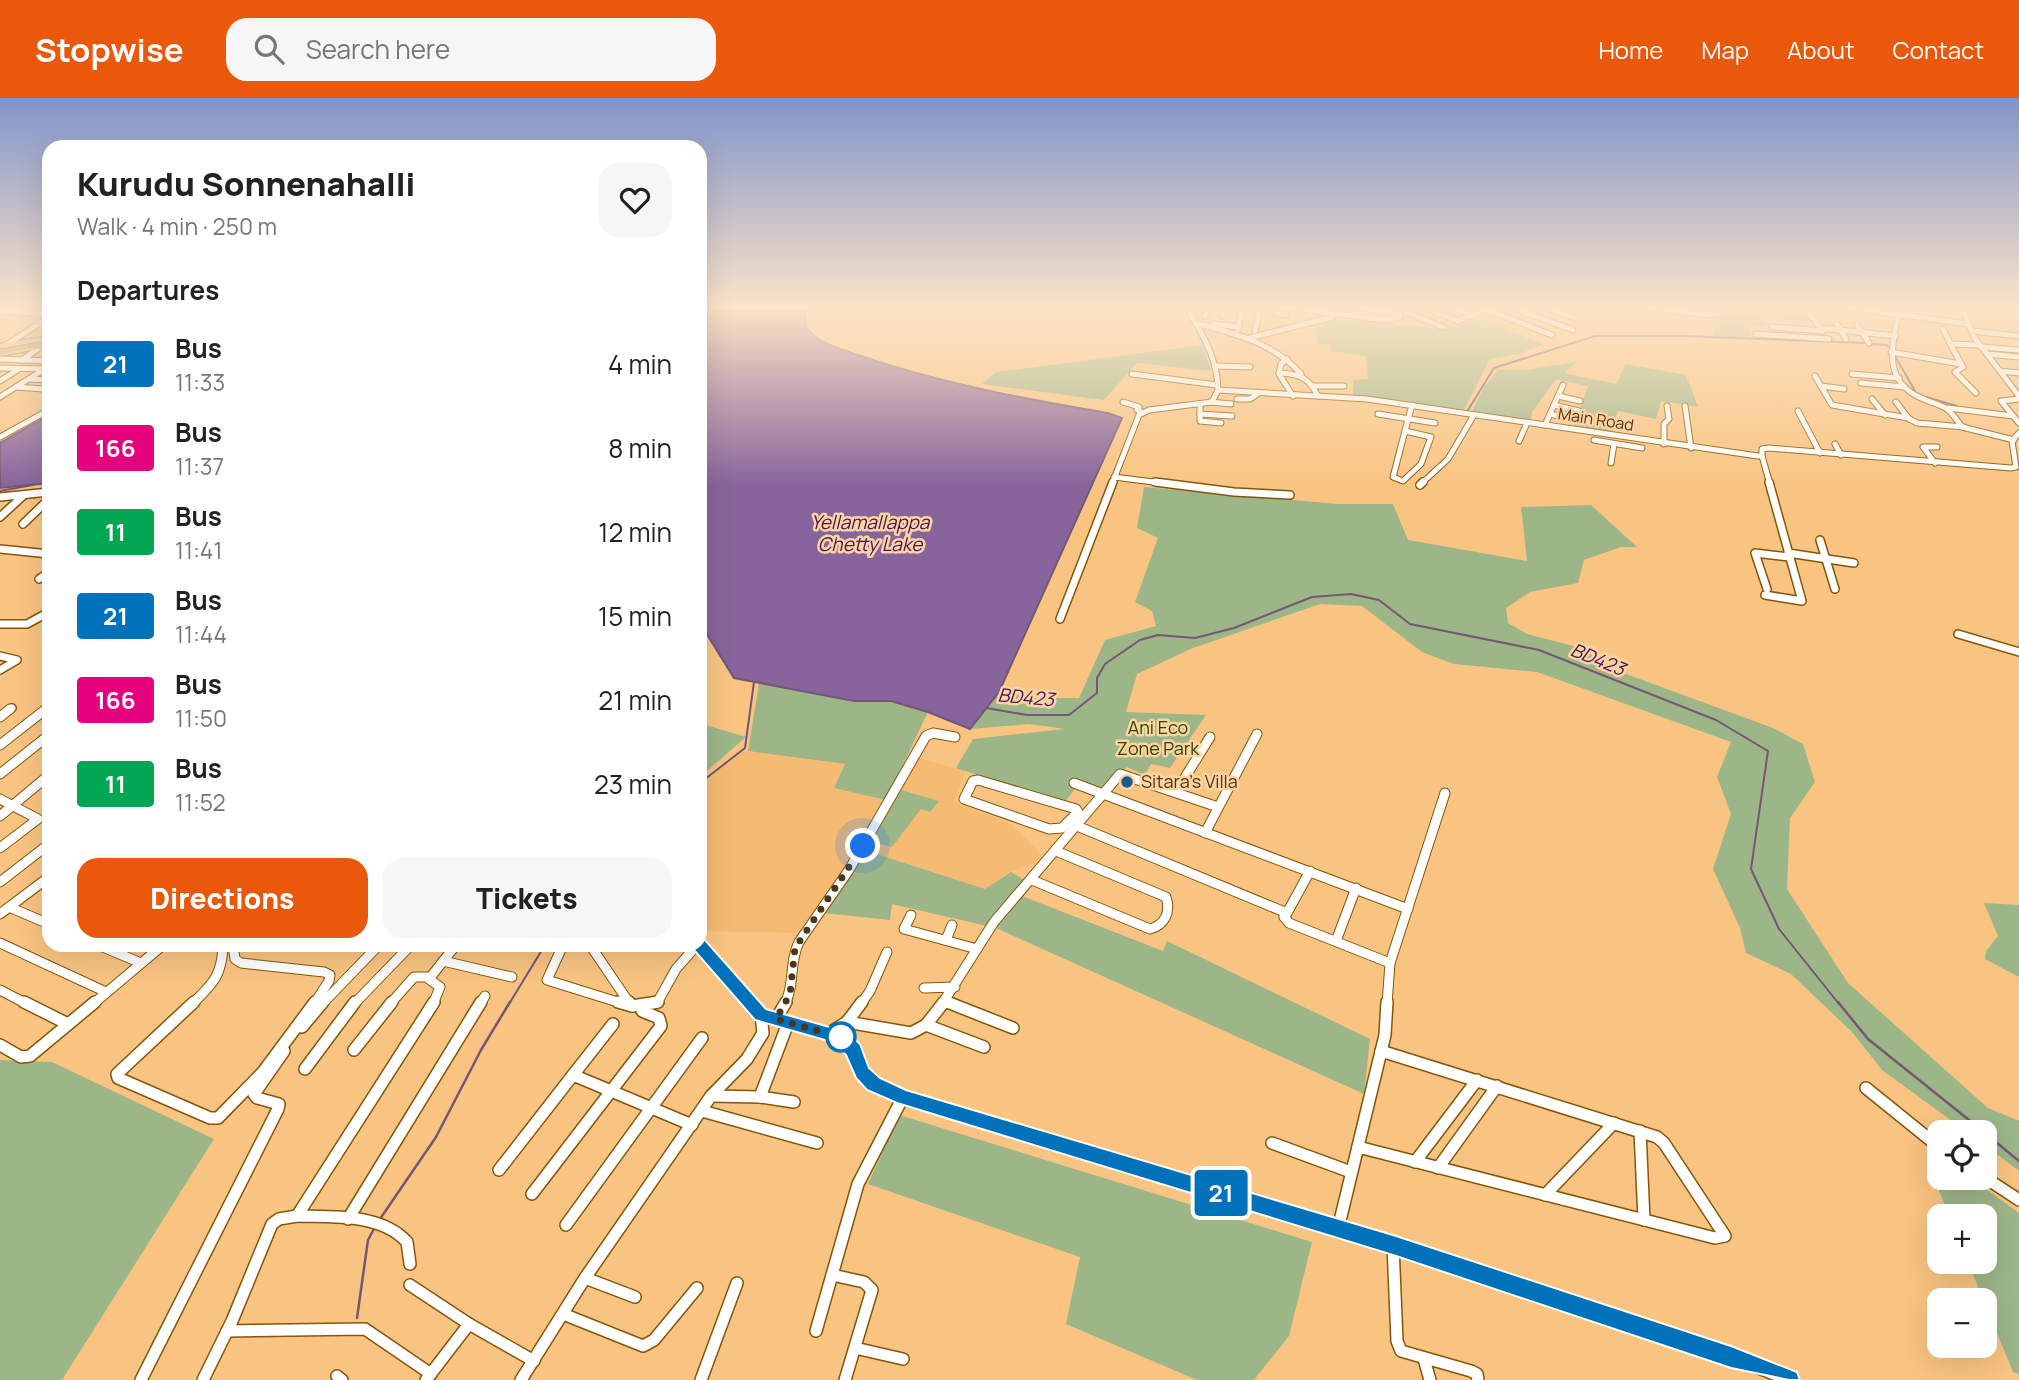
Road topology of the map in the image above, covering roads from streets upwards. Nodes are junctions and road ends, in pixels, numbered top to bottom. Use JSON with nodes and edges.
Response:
{"nodes":[{"id":1,"x":1215,"y":366,"type":"edge"},
{"id":2,"x":12,"y":367,"type":"edge"},
{"id":3,"x":1244,"y":367,"type":"edge"},
{"id":4,"x":1250,"y":367,"type":"dead end"},
{"id":5,"x":1280,"y":367,"type":"edge"},
{"id":6,"x":1294,"y":367,"type":"edge"},
{"id":7,"x":1893,"y":367,"type":"edge"},
{"id":8,"x":1962,"y":367,"type":"edge"},
{"id":9,"x":1997,"y":367,"type":"edge"},
{"id":10,"x":0,"y":368,"type":"edge"},
{"id":11,"x":8,"y":369,"type":"junction"},
{"id":12,"x":19,"y":369,"type":"junction"},
{"id":13,"x":42,"y":370,"type":"edge"},
{"id":14,"x":2000,"y":371,"type":"junction"},
{"id":15,"x":42,"y":372,"type":"edge"},
{"id":16,"x":1279,"y":373,"type":"junction"},
{"id":17,"x":2019,"y":373,"type":"edge"},
{"id":18,"x":1132,"y":374,"type":"dead end"},
{"id":19,"x":1301,"y":374,"type":"junction"},
{"id":20,"x":1852,"y":374,"type":"dead end"},
{"id":21,"x":1815,"y":376,"type":"dead end"},
{"id":22,"x":1899,"y":378,"type":"junction"},
{"id":23,"x":29,"y":379,"type":"junction"},
{"id":24,"x":39,"y":379,"type":"junction"},
{"id":25,"x":42,"y":379,"type":"edge"},
{"id":26,"x":0,"y":381,"type":"edge"},
{"id":27,"x":2008,"y":382,"type":"junction"},
{"id":28,"x":1861,"y":383,"type":"dead end"},
{"id":29,"x":2019,"y":383,"type":"edge"},
{"id":30,"x":19,"y":385,"type":"junction"},
{"id":31,"x":1563,"y":385,"type":"dead end"},
{"id":32,"x":1313,"y":386,"type":"junction"},
{"id":33,"x":1344,"y":386,"type":"dead end"},
{"id":34,"x":1821,"y":386,"type":"junction"},
{"id":35,"x":1905,"y":387,"type":"junction"},
{"id":36,"x":1218,"y":388,"type":"junction"},
{"id":37,"x":42,"y":389,"type":"edge"},
{"id":38,"x":1844,"y":389,"type":"dead end"},
{"id":39,"x":1259,"y":393,"type":"junction"},
{"id":40,"x":1976,"y":393,"type":"dead end"},
{"id":41,"x":2018,"y":394,"type":"edge"},
{"id":42,"x":1293,"y":396,"type":"junction"},
{"id":43,"x":1318,"y":396,"type":"junction"},
{"id":44,"x":1558,"y":396,"type":"junction"},
{"id":45,"x":0,"y":397,"type":"edge"},
{"id":46,"x":1335,"y":397,"type":"junction"},
{"id":47,"x":1872,"y":399,"type":"dead end"},
{"id":48,"x":1580,"y":401,"type":"dead end"},
{"id":49,"x":1124,"y":402,"type":"dead end"},
{"id":50,"x":1210,"y":402,"type":"junction"},
{"id":51,"x":1896,"y":402,"type":"dead end"},
{"id":52,"x":1200,"y":404,"type":"junction"},
{"id":53,"x":1190,"y":405,"type":"junction"},
{"id":54,"x":1412,"y":405,"type":"junction"},
{"id":55,"x":1554,"y":405,"type":"junction"},
{"id":56,"x":1336,"y":406,"type":"dead end"},
{"id":57,"x":1667,"y":406,"type":"dead end"},
{"id":58,"x":1685,"y":406,"type":"dead end"},
{"id":59,"x":1948,"y":408,"type":"junction"},
{"id":60,"x":1579,"y":411,"type":"dead end"},
{"id":61,"x":1798,"y":411,"type":"dead end"},
{"id":62,"x":1142,"y":412,"type":"junction"},
{"id":63,"x":42,"y":414,"type":"edge"},
{"id":64,"x":1200,"y":414,"type":"junction"},
{"id":65,"x":1378,"y":414,"type":"dead end"},
{"id":66,"x":1550,"y":414,"type":"junction"},
{"id":67,"x":1189,"y":415,"type":"dead end"},
{"id":68,"x":1475,"y":415,"type":"junction"},
{"id":69,"x":1885,"y":415,"type":"junction"},
{"id":70,"x":1231,"y":416,"type":"dead end"},
{"id":71,"x":1408,"y":419,"type":"junction"},
{"id":72,"x":1909,"y":419,"type":"junction"},
{"id":73,"x":1575,"y":420,"type":"dead end"},
{"id":74,"x":2017,"y":420,"type":"edge"},
{"id":75,"x":1527,"y":422,"type":"junction"},
{"id":76,"x":1221,"y":423,"type":"dead end"},
{"id":77,"x":1435,"y":423,"type":"dead end"},
{"id":78,"x":1545,"y":425,"type":"junction"},
{"id":79,"x":1964,"y":428,"type":"junction"},
{"id":80,"x":1405,"y":431,"type":"junction"},
{"id":81,"x":2017,"y":436,"type":"edge"},
{"id":82,"x":0,"y":437,"type":"edge"},
{"id":83,"x":1594,"y":440,"type":"dead end"},
{"id":84,"x":1519,"y":442,"type":"dead end"},
{"id":85,"x":1614,"y":443,"type":"junction"},
{"id":86,"x":1664,"y":444,"type":"junction"},
{"id":87,"x":1835,"y":444,"type":"dead end"},
{"id":88,"x":1642,"y":447,"type":"junction"},
{"id":89,"x":1937,"y":447,"type":"dead end"},
{"id":90,"x":1691,"y":448,"type":"junction"},
{"id":91,"x":1820,"y":453,"type":"junction"},
{"id":92,"x":1841,"y":455,"type":"junction"},
{"id":93,"x":1762,"y":456,"type":"junction"},
{"id":94,"x":1611,"y":463,"type":"dead end"},
{"id":95,"x":1935,"y":463,"type":"junction"},
{"id":96,"x":2017,"y":469,"type":"edge"},
{"id":97,"x":1114,"y":478,"type":"junction"},
{"id":98,"x":1420,"y":485,"type":"dead end"},
{"id":99,"x":42,"y":493,"type":"edge"},
{"id":100,"x":24,"y":495,"type":"junction"},
{"id":101,"x":1290,"y":495,"type":"dead end"},
{"id":102,"x":0,"y":497,"type":"edge"},
{"id":103,"x":42,"y":506,"type":"edge"},
{"id":104,"x":0,"y":517,"type":"edge"},
{"id":105,"x":23,"y":524,"type":"dead end"},
{"id":106,"x":1820,"y":540,"type":"dead end"},
{"id":107,"x":0,"y":549,"type":"edge"},
{"id":108,"x":42,"y":553,"type":"edge"},
{"id":109,"x":1788,"y":555,"type":"junction"},
{"id":110,"x":1826,"y":559,"type":"junction"},
{"id":111,"x":1854,"y":563,"type":"dead end"},
{"id":112,"x":42,"y":577,"type":"edge"},
{"id":113,"x":39,"y":579,"type":"dead end"},
{"id":114,"x":1835,"y":589,"type":"dead end"},
{"id":115,"x":42,"y":616,"type":"edge"},
{"id":116,"x":1059,"y":619,"type":"dead end"},
{"id":117,"x":0,"y":624,"type":"edge"},
{"id":118,"x":1958,"y":634,"type":"dead end"},
{"id":119,"x":2019,"y":652,"type":"edge"},
{"id":120,"x":0,"y":656,"type":"edge"},
{"id":121,"x":0,"y":670,"type":"edge"},
{"id":122,"x":12,"y":708,"type":"dead end"},
{"id":123,"x":42,"y":712,"type":"edge"},
{"id":124,"x":0,"y":717,"type":"edge"},
{"id":125,"x":1258,"y":734,"type":"dead end"},
{"id":126,"x":955,"y":737,"type":"dead end"},
{"id":127,"x":1210,"y":737,"type":"dead end"},
{"id":128,"x":42,"y":741,"type":"edge"},
{"id":129,"x":1,"y":743,"type":"edge"},
{"id":130,"x":0,"y":774,"type":"edge"},
{"id":131,"x":42,"y":781,"type":"edge"},
{"id":132,"x":1074,"y":783,"type":"dead end"},
{"id":133,"x":1176,"y":792,"type":"junction"},
{"id":134,"x":1445,"y":793,"type":"dead end"},
{"id":135,"x":1103,"y":795,"type":"junction"},
{"id":136,"x":0,"y":799,"type":"edge"},
{"id":137,"x":14,"y":805,"type":"junction"},
{"id":138,"x":1219,"y":807,"type":"junction"},
{"id":139,"x":0,"y":816,"type":"edge"},
{"id":140,"x":1073,"y":827,"type":"junction"},
{"id":141,"x":1205,"y":833,"type":"junction"},
{"id":142,"x":0,"y":848,"type":"edge"},
{"id":143,"x":42,"y":849,"type":"edge"},
{"id":144,"x":1056,"y":852,"type":"junction"},
{"id":145,"x":1310,"y":871,"type":"junction"},
{"id":146,"x":1032,"y":880,"type":"junction"},
{"id":147,"x":0,"y":882,"type":"edge"},
{"id":148,"x":42,"y":882,"type":"edge"},
{"id":149,"x":1356,"y":888,"type":"junction"},
{"id":150,"x":9,"y":907,"type":"junction"},
{"id":151,"x":1408,"y":909,"type":"junction"},
{"id":152,"x":1287,"y":913,"type":"junction"},
{"id":153,"x":0,"y":914,"type":"edge"},
{"id":154,"x":911,"y":915,"type":"dead end"},
{"id":155,"x":42,"y":919,"type":"edge"},
{"id":156,"x":952,"y":925,"type":"dead end"},
{"id":157,"x":946,"y":940,"type":"junction"},
{"id":158,"x":1336,"y":941,"type":"junction"},
{"id":159,"x":0,"y":943,"type":"edge"},
{"id":160,"x":977,"y":949,"type":"junction"},
{"id":161,"x":119,"y":952,"type":"edge"},
{"id":162,"x":154,"y":952,"type":"edge"},
{"id":163,"x":223,"y":952,"type":"edge"},
{"id":164,"x":234,"y":952,"type":"edge"},
{"id":165,"x":372,"y":952,"type":"edge"},
{"id":166,"x":404,"y":952,"type":"edge"},
{"id":167,"x":450,"y":952,"type":"edge"},
{"id":168,"x":561,"y":952,"type":"edge"},
{"id":169,"x":595,"y":952,"type":"edge"},
{"id":170,"x":692,"y":952,"type":"edge"},
{"id":171,"x":704,"y":952,"type":"edge"},
{"id":172,"x":887,"y":952,"type":"dead end"},
{"id":173,"x":443,"y":961,"type":"junction"},
{"id":174,"x":141,"y":963,"type":"junction"},
{"id":175,"x":1390,"y":963,"type":"junction"},
{"id":176,"x":430,"y":977,"type":"junction"},
{"id":177,"x":512,"y":977,"type":"dead end"},
{"id":178,"x":955,"y":987,"type":"junction"},
{"id":179,"x":924,"y":988,"type":"dead end"},
{"id":180,"x":0,"y":990,"type":"edge"},
{"id":181,"x":106,"y":992,"type":"junction"},
{"id":182,"x":485,"y":996,"type":"dead end"},
{"id":183,"x":945,"y":1001,"type":"junction"},
{"id":184,"x":637,"y":1009,"type":"junction"},
{"id":185,"x":761,"y":1015,"type":"junction"},
{"id":186,"x":782,"y":1021,"type":"junction"},
{"id":187,"x":847,"y":1022,"type":"junction"},
{"id":188,"x":68,"y":1024,"type":"junction"},
{"id":189,"x":613,"y":1024,"type":"dead end"},
{"id":190,"x":926,"y":1025,"type":"junction"},
{"id":191,"x":1013,"y":1028,"type":"dead end"},
{"id":192,"x":828,"y":1034,"type":"junction"},
{"id":193,"x":702,"y":1038,"type":"dead end"},
{"id":194,"x":0,"y":1045,"type":"edge"},
{"id":195,"x":984,"y":1047,"type":"dead end"},
{"id":196,"x":354,"y":1050,"type":"dead end"},
{"id":197,"x":1381,"y":1051,"type":"junction"},
{"id":198,"x":305,"y":1069,"type":"dead end"},
{"id":199,"x":573,"y":1075,"type":"junction"},
{"id":200,"x":1477,"y":1080,"type":"junction"},
{"id":201,"x":1497,"y":1086,"type":"junction"},
{"id":202,"x":1866,"y":1088,"type":"dead end"},
{"id":203,"x":611,"y":1091,"type":"junction"},
{"id":204,"x":711,"y":1096,"type":"junction"},
{"id":205,"x":760,"y":1097,"type":"junction"},
{"id":206,"x":903,"y":1097,"type":"junction"},
{"id":207,"x":794,"y":1102,"type":"dead end"},
{"id":208,"x":651,"y":1108,"type":"junction"},
{"id":209,"x":702,"y":1111,"type":"junction"},
{"id":210,"x":1614,"y":1122,"type":"junction"},
{"id":211,"x":692,"y":1125,"type":"junction"},
{"id":212,"x":1640,"y":1131,"type":"junction"},
{"id":213,"x":1927,"y":1137,"type":"edge"},
{"id":214,"x":817,"y":1143,"type":"dead end"},
{"id":215,"x":1272,"y":1143,"type":"dead end"},
{"id":216,"x":1358,"y":1147,"type":"junction"},
{"id":217,"x":1415,"y":1162,"type":"junction"},
{"id":218,"x":1438,"y":1168,"type":"junction"},
{"id":219,"x":499,"y":1170,"type":"dead end"},
{"id":220,"x":1351,"y":1172,"type":"junction"},
{"id":221,"x":1997,"y":1186,"type":"edge"},
{"id":222,"x":532,"y":1194,"type":"dead end"},
{"id":223,"x":1545,"y":1195,"type":"junction"},
{"id":224,"x":2019,"y":1200,"type":"edge"},
{"id":225,"x":298,"y":1216,"type":"junction"},
{"id":226,"x":348,"y":1219,"type":"junction"},
{"id":227,"x":1644,"y":1220,"type":"junction"},
{"id":228,"x":566,"y":1225,"type":"dead end"},
{"id":229,"x":1338,"y":1229,"type":"junction"},
{"id":230,"x":1393,"y":1245,"type":"junction"},
{"id":231,"x":410,"y":1264,"type":"dead end"},
{"id":232,"x":832,"y":1275,"type":"junction"},
{"id":233,"x":585,"y":1278,"type":"junction"},
{"id":234,"x":737,"y":1283,"type":"dead end"},
{"id":235,"x":410,"y":1285,"type":"dead end"},
{"id":236,"x":697,"y":1288,"type":"dead end"},
{"id":237,"x":635,"y":1297,"type":"dead end"},
{"id":238,"x":563,"y":1314,"type":"junction"},
{"id":239,"x":469,"y":1324,"type":"junction"},
{"id":240,"x":227,"y":1331,"type":"junction"},
{"id":241,"x":816,"y":1331,"type":"dead end"},
{"id":242,"x":855,"y":1348,"type":"junction"},
{"id":243,"x":903,"y":1359,"type":"dead end"},
{"id":244,"x":1424,"y":1359,"type":"junction"},
{"id":245,"x":534,"y":1361,"type":"junction"},
{"id":246,"x":429,"y":1377,"type":"edge"},
{"id":247,"x":141,"y":1380,"type":"edge"},
{"id":248,"x":203,"y":1380,"type":"edge"},
{"id":249,"x":521,"y":1380,"type":"edge"},
{"id":250,"x":701,"y":1380,"type":"edge"},
{"id":251,"x":845,"y":1380,"type":"edge"},
{"id":252,"x":1430,"y":1380,"type":"edge"},
{"id":253,"x":1478,"y":1380,"type":"edge"},
{"id":254,"x":1789,"y":1380,"type":"edge"}],
"edges":[{"from":1,"to":36,"type":"street"},
{"from":2,"to":11,"type":"street"},
{"from":3,"to":4,"type":"street"},
{"from":5,"to":16,"type":"street"},
{"from":6,"to":19,"type":"street"},
{"from":7,"to":22,"type":"street"},
{"from":8,"to":40,"type":"street"},
{"from":9,"to":14,"type":"street"},
{"from":10,"to":11,"type":"street"},
{"from":11,"to":12,"type":"street"},
{"from":12,"to":13,"type":"street"},
{"from":12,"to":26,"type":"street"},
{"from":14,"to":17,"type":"street"},
{"from":14,"to":27,"type":"street"},
{"from":15,"to":23,"type":"street"},
{"from":16,"to":19,"type":"street"},
{"from":16,"to":42,"type":"street"},
{"from":18,"to":36,"type":"street","name":"Main Road"},
{"from":19,"to":32,"type":"street"},
{"from":20,"to":22,"type":"street"},
{"from":21,"to":34,"type":"street"},
{"from":22,"to":35,"type":"street"},
{"from":23,"to":24,"type":"street"},
{"from":23,"to":30,"type":"street"},
{"from":24,"to":25,"type":"street"},
{"from":24,"to":30,"type":"street"},
{"from":27,"to":29,"type":"street"},
{"from":27,"to":41,"type":"street"},
{"from":28,"to":35,"type":"street"},
{"from":30,"to":37,"type":"street"},
{"from":30,"to":45,"type":"street"},
{"from":31,"to":44,"type":"street"},
{"from":32,"to":33,"type":"street"},
{"from":32,"to":43,"type":"street"},
{"from":34,"to":38,"type":"street"},
{"from":34,"to":69,"type":"street"},
{"from":35,"to":59,"type":"street"},
{"from":36,"to":39,"type":"street","name":"Main Road"},
{"from":36,"to":50,"type":"street"},
{"from":39,"to":42,"type":"street","name":"Main Road"},
{"from":39,"to":50,"type":"street"},
{"from":41,"to":74,"type":"street"},
{"from":42,"to":43,"type":"street","name":"Main Road"},
{"from":43,"to":46,"type":"street","name":"Main Road"},
{"from":44,"to":48,"type":"street"},
{"from":44,"to":55,"type":"street"},
{"from":46,"to":54,"type":"street","name":"Main Road"},
{"from":46,"to":56,"type":"street"},
{"from":47,"to":69,"type":"street"},
{"from":49,"to":62,"type":"street"},
{"from":50,"to":52,"type":"street"},
{"from":51,"to":72,"type":"street"},
{"from":52,"to":53,"type":"street"},
{"from":52,"to":64,"type":"street"},
{"from":53,"to":62,"type":"street"},
{"from":53,"to":67,"type":"street"},
{"from":54,"to":68,"type":"street","name":"Main Road"},
{"from":54,"to":71,"type":"street"},
{"from":55,"to":60,"type":"street"},
{"from":55,"to":66,"type":"street"},
{"from":57,"to":86,"type":"street"},
{"from":58,"to":90,"type":"street"},
{"from":59,"to":74,"type":"street"},
{"from":59,"to":79,"type":"street"},
{"from":61,"to":91,"type":"street"},
{"from":62,"to":97,"type":"street"},
{"from":63,"to":82,"type":"street"},
{"from":64,"to":70,"type":"street"},
{"from":64,"to":76,"type":"street"},
{"from":65,"to":71,"type":"street"},
{"from":66,"to":73,"type":"street"},
{"from":66,"to":78,"type":"street"},
{"from":68,"to":75,"type":"street","name":"Main Road"},
{"from":68,"to":98,"type":"street"},
{"from":69,"to":72,"type":"street"},
{"from":71,"to":77,"type":"street"},
{"from":71,"to":80,"type":"street"},
{"from":72,"to":79,"type":"street"},
{"from":75,"to":78,"type":"street","name":"Main Road"},
{"from":75,"to":84,"type":"street"},
{"from":78,"to":88,"type":"street","name":"Main Road"},
{"from":79,"to":81,"type":"street"},
{"from":80,"to":80,"type":"street"},
{"from":81,"to":96,"type":"street","name":"Main Road"},
{"from":83,"to":85,"type":"street"},
{"from":85,"to":88,"type":"street"},
{"from":85,"to":94,"type":"street"},
{"from":86,"to":88,"type":"street","name":"Main Road"},
{"from":86,"to":90,"type":"street","name":"Main Road"},
{"from":87,"to":92,"type":"street"},
{"from":89,"to":95,"type":"street"},
{"from":90,"to":93,"type":"street","name":"Main Road"},
{"from":91,"to":92,"type":"street","name":"Main Road"},
{"from":91,"to":93,"type":"street","name":"Main Road"},
{"from":92,"to":95,"type":"street","name":"Main Road"},
{"from":93,"to":109,"type":"street"},
{"from":95,"to":96,"type":"street","name":"Main Road"},
{"from":97,"to":101,"type":"street"},
{"from":97,"to":116,"type":"street"},
{"from":99,"to":100,"type":"street"},
{"from":100,"to":102,"type":"street"},
{"from":100,"to":104,"type":"street"},
{"from":103,"to":105,"type":"street"},
{"from":106,"to":110,"type":"street"},
{"from":107,"to":108,"type":"street"},
{"from":109,"to":109,"type":"street"},
{"from":109,"to":110,"type":"street"},
{"from":110,"to":111,"type":"street"},
{"from":110,"to":114,"type":"street"},
{"from":112,"to":113,"type":"street"},
{"from":115,"to":117,"type":"street"},
{"from":118,"to":119,"type":"street"},
{"from":120,"to":121,"type":"street"},
{"from":122,"to":124,"type":"street"},
{"from":123,"to":129,"type":"street"},
{"from":125,"to":138,"type":"street"},
{"from":126,"to":186,"type":"street"},
{"from":127,"to":133,"type":"street"},
{"from":128,"to":130,"type":"street"},
{"from":131,"to":137,"type":"street"},
{"from":132,"to":135,"type":"street"},
{"from":133,"to":135,"type":"street"},
{"from":133,"to":138,"type":"street"},
{"from":134,"to":151,"type":"street"},
{"from":135,"to":140,"type":"street"},
{"from":135,"to":141,"type":"street"},
{"from":136,"to":137,"type":"street"},
{"from":137,"to":139,"type":"street"},
{"from":137,"to":142,"type":"street"},
{"from":138,"to":141,"type":"street"},
{"from":140,"to":140,"type":"street"},
{"from":140,"to":144,"type":"street"},
{"from":140,"to":152,"type":"street"},
{"from":141,"to":145,"type":"street"},
{"from":143,"to":147,"type":"street"},
{"from":144,"to":146,"type":"street"},
{"from":144,"to":146,"type":"street"},
{"from":145,"to":149,"type":"street"},
{"from":145,"to":152,"type":"street"},
{"from":146,"to":160,"type":"street"},
{"from":148,"to":150,"type":"street"},
{"from":149,"to":151,"type":"street"},
{"from":149,"to":158,"type":"street"},
{"from":150,"to":153,"type":"street"},
{"from":150,"to":155,"type":"street"},
{"from":151,"to":175,"type":"street"},
{"from":152,"to":158,"type":"street"},
{"from":154,"to":157,"type":"street"},
{"from":156,"to":157,"type":"street"},
{"from":157,"to":160,"type":"street"},
{"from":158,"to":175,"type":"street"},
{"from":159,"to":181,"type":"street"},
{"from":160,"to":178,"type":"street"},
{"from":161,"to":174,"type":"street"},
{"from":162,"to":174,"type":"street"},
{"from":163,"to":164,"type":"street"},
{"from":165,"to":247,"type":"street"},
{"from":166,"to":198,"type":"street"},
{"from":167,"to":173,"type":"street"},
{"from":168,"to":184,"type":"street"},
{"from":169,"to":184,"type":"street"},
{"from":170,"to":184,"type":"street"},
{"from":171,"to":185,"type":"street"},
{"from":172,"to":187,"type":"street"},
{"from":173,"to":176,"type":"street"},
{"from":173,"to":177,"type":"street"},
{"from":174,"to":181,"type":"street"},
{"from":175,"to":197,"type":"street"},
{"from":176,"to":196,"type":"street"},
{"from":176,"to":225,"type":"street"},
{"from":178,"to":179,"type":"street"},
{"from":178,"to":183,"type":"street"},
{"from":180,"to":188,"type":"street"},
{"from":181,"to":188,"type":"street"},
{"from":182,"to":226,"type":"street"},
{"from":183,"to":190,"type":"street"},
{"from":183,"to":191,"type":"street"},
{"from":184,"to":203,"type":"street"},
{"from":185,"to":186,"type":"street"},
{"from":185,"to":204,"type":"street"},
{"from":186,"to":192,"type":"street"},
{"from":186,"to":205,"type":"street"},
{"from":187,"to":190,"type":"street"},
{"from":187,"to":192,"type":"street"},
{"from":188,"to":194,"type":"street"},
{"from":189,"to":199,"type":"street"},
{"from":190,"to":195,"type":"street"},
{"from":192,"to":206,"type":"street"},
{"from":193,"to":208,"type":"street"},
{"from":197,"to":200,"type":"street"},
{"from":197,"to":216,"type":"street"},
{"from":199,"to":203,"type":"street"},
{"from":199,"to":219,"type":"street"},
{"from":200,"to":201,"type":"street"},
{"from":200,"to":217,"type":"street"},
{"from":201,"to":210,"type":"street"},
{"from":201,"to":218,"type":"street"},
{"from":202,"to":213,"type":"street"},
{"from":203,"to":208,"type":"street"},
{"from":203,"to":222,"type":"street"},
{"from":204,"to":205,"type":"street"},
{"from":204,"to":209,"type":"street"},
{"from":205,"to":207,"type":"street"},
{"from":206,"to":229,"type":"street"},
{"from":206,"to":232,"type":"street"},
{"from":208,"to":211,"type":"street"},
{"from":208,"to":228,"type":"street"},
{"from":209,"to":211,"type":"street"},
{"from":209,"to":214,"type":"street"},
{"from":210,"to":212,"type":"street"},
{"from":210,"to":223,"type":"street"},
{"from":211,"to":233,"type":"street"},
{"from":212,"to":227,"type":"street"},
{"from":212,"to":227,"type":"street"},
{"from":215,"to":220,"type":"street"},
{"from":216,"to":217,"type":"street"},
{"from":216,"to":220,"type":"street"},
{"from":217,"to":218,"type":"street"},
{"from":218,"to":223,"type":"street"},
{"from":220,"to":229,"type":"street"},
{"from":221,"to":224,"type":"street"},
{"from":223,"to":227,"type":"street"},
{"from":225,"to":226,"type":"street"},
{"from":225,"to":240,"type":"street"},
{"from":226,"to":231,"type":"street"},
{"from":229,"to":230,"type":"street"},
{"from":230,"to":244,"type":"street"},
{"from":230,"to":254,"type":"street"},
{"from":232,"to":241,"type":"street"},
{"from":232,"to":242,"type":"street"},
{"from":233,"to":237,"type":"street"},
{"from":233,"to":238,"type":"street"},
{"from":234,"to":250,"type":"street"},
{"from":235,"to":239,"type":"street"},
{"from":236,"to":238,"type":"street"},
{"from":238,"to":245,"type":"street"},
{"from":239,"to":245,"type":"street"},
{"from":239,"to":246,"type":"street"},
{"from":240,"to":246,"type":"street"},
{"from":240,"to":248,"type":"street"},
{"from":242,"to":243,"type":"street"},
{"from":242,"to":251,"type":"street"},
{"from":244,"to":252,"type":"street"},
{"from":244,"to":253,"type":"street"},
{"from":245,"to":249,"type":"street"}]}
